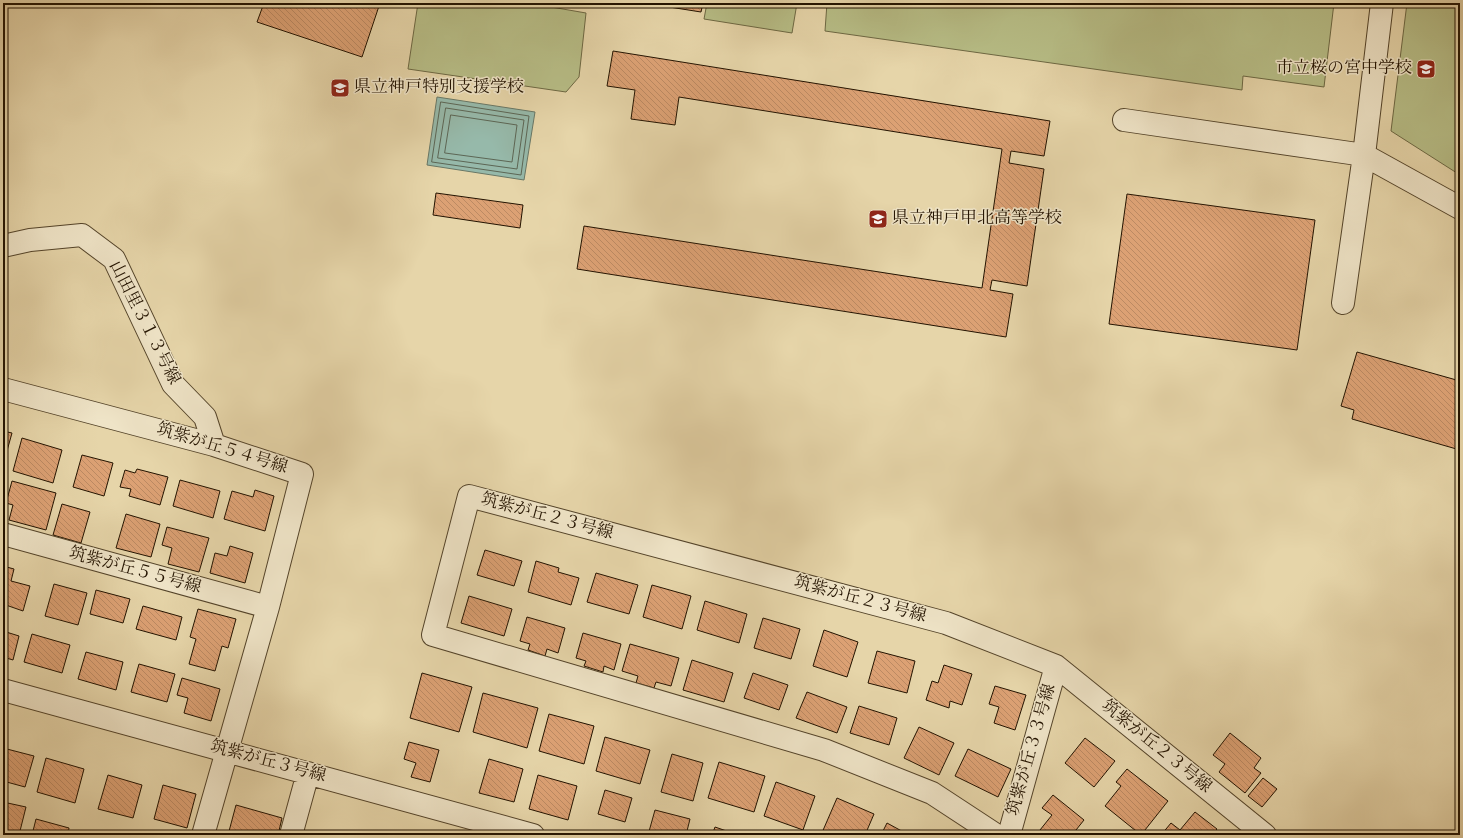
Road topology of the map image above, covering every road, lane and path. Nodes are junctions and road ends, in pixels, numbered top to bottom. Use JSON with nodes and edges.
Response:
{"nodes":[{"id":1,"x":1382,"y":3,"type":"edge"},
{"id":2,"x":1124,"y":120,"type":"dead end"},
{"id":3,"x":1364,"y":155,"type":"junction"},
{"id":4,"x":1460,"y":208,"type":"edge"},
{"id":5,"x":3,"y":246,"type":"edge"},
{"id":6,"x":1344,"y":303,"type":"dead end"},
{"id":7,"x":3,"y":389,"type":"edge"},
{"id":8,"x":214,"y":445,"type":"junction"},
{"id":9,"x":3,"y":534,"type":"edge"},
{"id":10,"x":268,"y":607,"type":"junction"},
{"id":11,"x":1056,"y":666,"type":"junction"},
{"id":12,"x":3,"y":690,"type":"edge"},
{"id":13,"x":228,"y":751,"type":"junction"},
{"id":14,"x":308,"y":773,"type":"junction"},
{"id":15,"x":203,"y":835,"type":"edge"},
{"id":16,"x":291,"y":835,"type":"edge"},
{"id":17,"x":533,"y":835,"type":"edge"},
{"id":18,"x":996,"y":835,"type":"edge"},
{"id":19,"x":1008,"y":835,"type":"edge"},
{"id":20,"x":1265,"y":835,"type":"edge"}],
"edges":[{"from":1,"to":3,"type":"street"},
{"from":2,"to":3,"type":"street"},
{"from":3,"to":4,"type":"street"},
{"from":3,"to":6,"type":"street"},
{"from":5,"to":8,"type":"street","name":"山田里３１３号線"},
{"from":7,"to":8,"type":"street","name":"筑紫が丘５４号線"},
{"from":8,"to":10,"type":"street","name":"筑紫が丘５４号線"},
{"from":9,"to":10,"type":"street","name":"筑紫が丘５５号線"},
{"from":10,"to":13,"type":"street","name":"筑紫が丘５４号線"},
{"from":11,"to":18,"type":"street","name":"筑紫が丘２３号線"},
{"from":11,"to":19,"type":"street","name":"筑紫が丘３３号線"},
{"from":11,"to":20,"type":"street","name":"筑紫が丘２３号線"},
{"from":12,"to":13,"type":"street","name":"筑紫が丘３号線"},
{"from":13,"to":14,"type":"street","name":"筑紫が丘３号線"},
{"from":13,"to":15,"type":"street","name":"筑紫が丘５４号線"},
{"from":14,"to":16,"type":"street"},
{"from":14,"to":17,"type":"street","name":"筑紫が丘３号線"}]}
